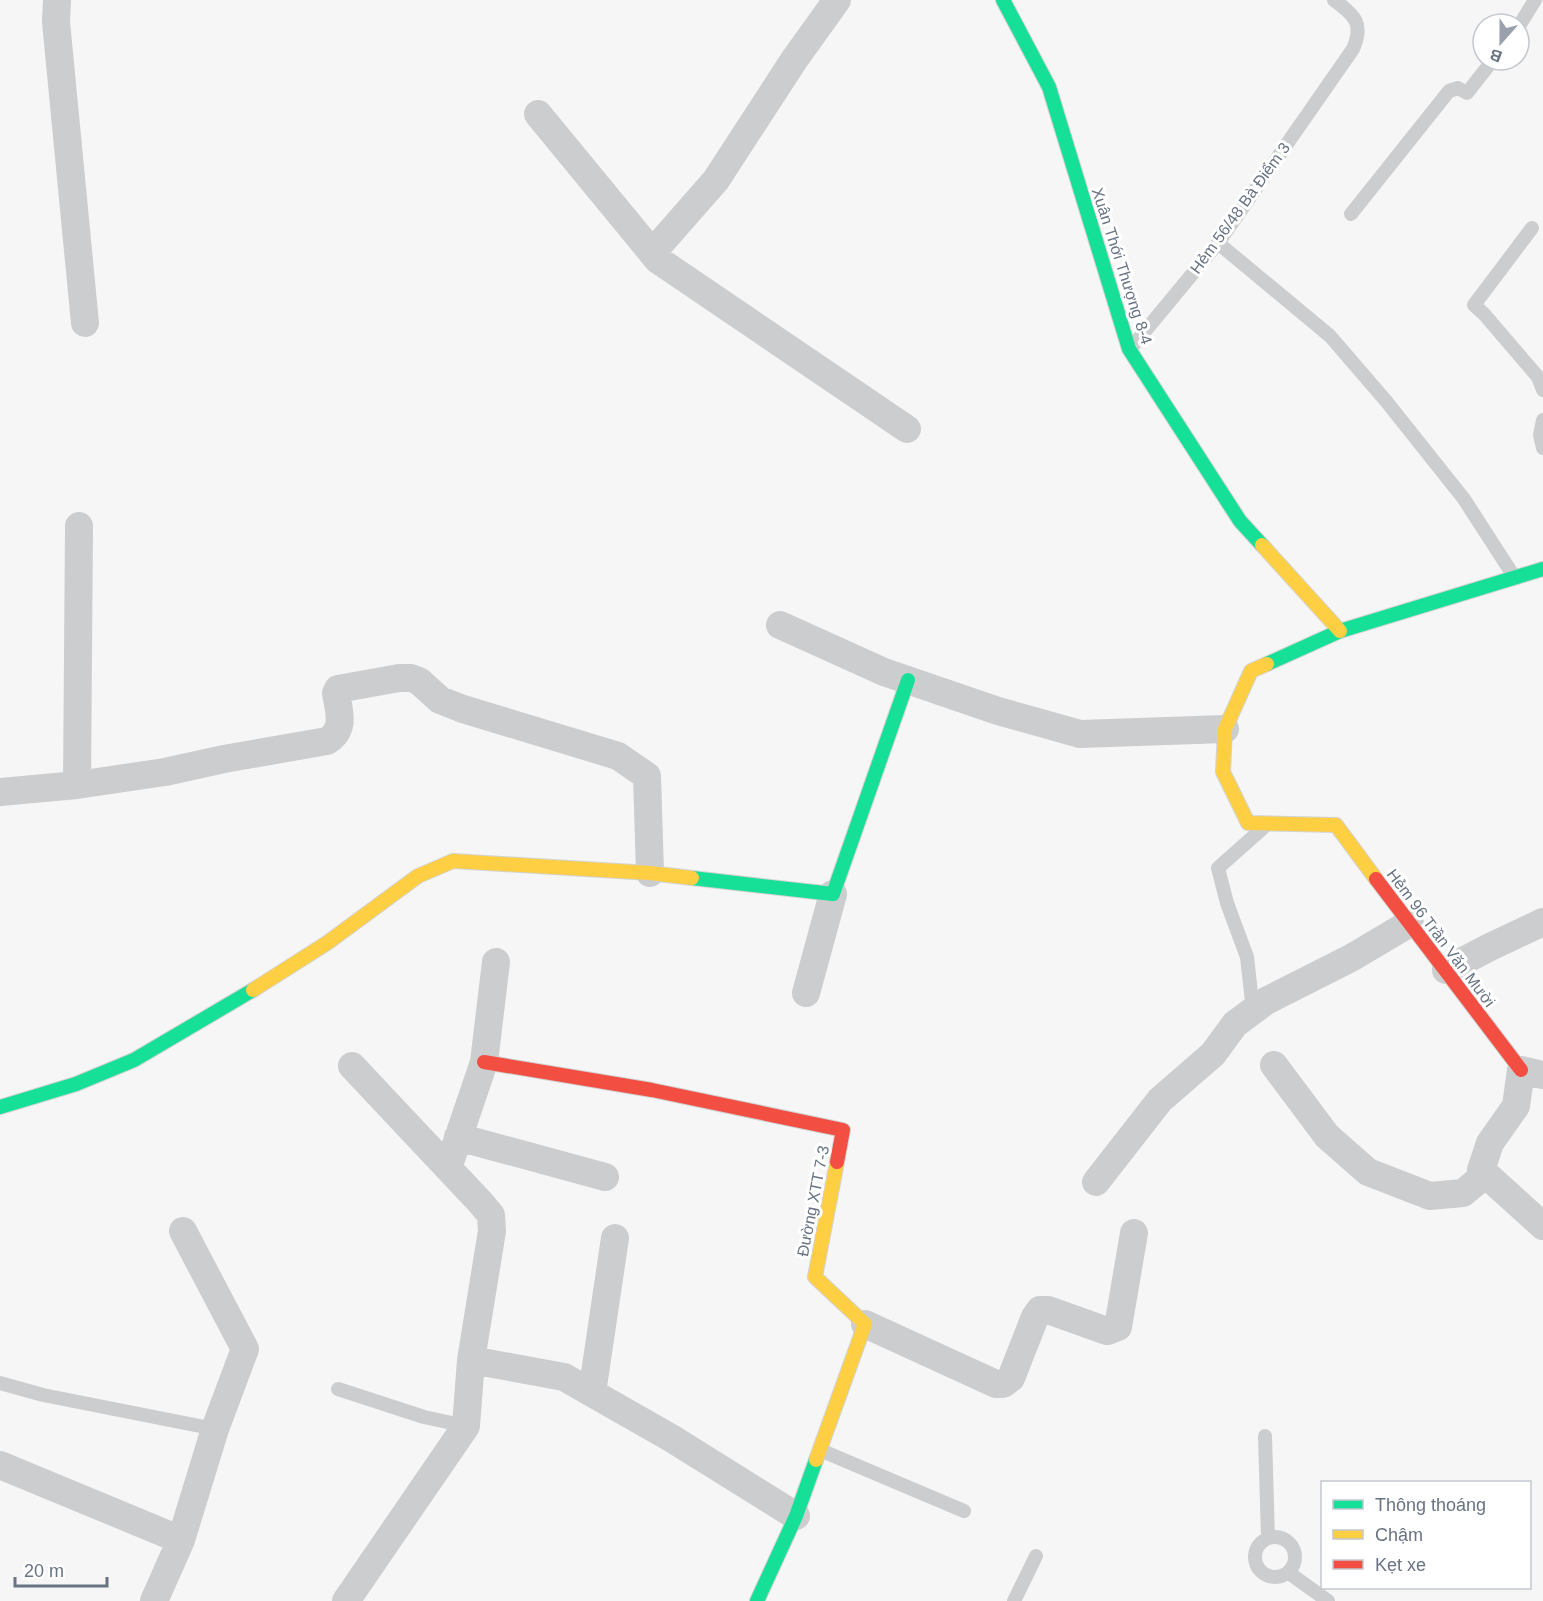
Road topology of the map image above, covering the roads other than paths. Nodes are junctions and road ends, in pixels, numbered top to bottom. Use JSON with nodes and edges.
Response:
{"nodes":[{"id":1,"x":57,"y":0,"type":"edge"},
{"id":2,"x":837,"y":0,"type":"edge"},
{"id":3,"x":1003,"y":0,"type":"edge"},
{"id":4,"x":1334,"y":0,"type":"edge"},
{"id":5,"x":1484,"y":72,"type":"edge"},
{"id":6,"x":538,"y":114,"type":"dead end"},
{"id":7,"x":1351,"y":214,"type":"dead end"},
{"id":8,"x":1532,"y":228,"type":"dead end"},
{"id":9,"x":1218,"y":243,"type":"junction"},
{"id":10,"x":652,"y":253,"type":"junction"},
{"id":11,"x":85,"y":322,"type":"dead end"},
{"id":12,"x":1129,"y":349,"type":"junction"},
{"id":13,"x":1543,"y":390,"type":"edge"},
{"id":14,"x":1543,"y":420,"type":"edge"},
{"id":15,"x":907,"y":429,"type":"dead end"},
{"id":16,"x":1543,"y":448,"type":"edge"},
{"id":17,"x":80,"y":526,"type":"dead end"},
{"id":18,"x":1543,"y":569,"type":"edge"},
{"id":19,"x":1515,"y":578,"type":"junction"},
{"id":20,"x":780,"y":625,"type":"dead end"},
{"id":21,"x":1340,"y":631,"type":"junction"},
{"id":22,"x":908,"y":680,"type":"junction"},
{"id":23,"x":1225,"y":729,"type":"junction"},
{"id":24,"x":78,"y":785,"type":"junction"},
{"id":25,"x":0,"y":792,"type":"edge"},
{"id":26,"x":1269,"y":823,"type":"junction"},
{"id":27,"x":650,"y":873,"type":"junction"},
{"id":28,"x":833,"y":894,"type":"junction"},
{"id":29,"x":1543,"y":922,"type":"edge"},
{"id":30,"x":1410,"y":923,"type":"junction"},
{"id":31,"x":496,"y":962,"type":"dead end"},
{"id":32,"x":1446,"y":970,"type":"junction"},
{"id":33,"x":806,"y":993,"type":"dead end"},
{"id":34,"x":1253,"y":1011,"type":"junction"},
{"id":35,"x":484,"y":1062,"type":"junction"},
{"id":36,"x":1274,"y":1065,"type":"dead end"},
{"id":37,"x":352,"y":1066,"type":"dead end"},
{"id":38,"x":1532,"y":1073,"type":"edge"},
{"id":39,"x":0,"y":1107,"type":"edge"},
{"id":40,"x":458,"y":1137,"type":"junction"},
{"id":41,"x":448,"y":1168,"type":"junction"},
{"id":42,"x":1486,"y":1174,"type":"junction"},
{"id":43,"x":605,"y":1177,"type":"dead end"},
{"id":44,"x":1096,"y":1182,"type":"dead end"},
{"id":45,"x":1543,"y":1227,"type":"edge"},
{"id":46,"x":183,"y":1231,"type":"dead end"},
{"id":47,"x":1134,"y":1233,"type":"dead end"},
{"id":48,"x":615,"y":1238,"type":"dead end"},
{"id":49,"x":865,"y":1324,"type":"junction"},
{"id":50,"x":471,"y":1359,"type":"junction"},
{"id":51,"x":0,"y":1383,"type":"edge"},
{"id":52,"x":338,"y":1389,"type":"dead end"},
{"id":53,"x":592,"y":1393,"type":"junction"},
{"id":54,"x":466,"y":1426,"type":"junction"},
{"id":55,"x":215,"y":1430,"type":"junction"},
{"id":56,"x":1265,"y":1437,"type":"dead end"},
{"id":57,"x":820,"y":1450,"type":"junction"},
{"id":58,"x":0,"y":1465,"type":"edge"},
{"id":59,"x":964,"y":1511,"type":"dead end"},
{"id":60,"x":796,"y":1516,"type":"junction"},
{"id":61,"x":1268,"y":1538,"type":"junction"},
{"id":62,"x":181,"y":1540,"type":"junction"},
{"id":63,"x":1036,"y":1556,"type":"dead end"},
{"id":64,"x":1289,"y":1573,"type":"junction"},
{"id":65,"x":154,"y":1601,"type":"edge"},
{"id":66,"x":346,"y":1601,"type":"edge"},
{"id":67,"x":758,"y":1601,"type":"edge"},
{"id":68,"x":1014,"y":1601,"type":"edge"},
{"id":69,"x":1328,"y":1601,"type":"edge"}],
"edges":[{"from":1,"to":11,"type":"street"},
{"from":2,"to":10,"type":"street"},
{"from":3,"to":12,"type":"street","name":"Xuân Thới Thượng 8-4"},
{"from":4,"to":9,"type":"lane","name":"Hẻm 56/48 Bà Điểm 3"},
{"from":5,"to":7,"type":"lane"},
{"from":6,"to":10,"type":"street"},
{"from":8,"to":13,"type":"lane"},
{"from":9,"to":12,"type":"lane","name":"Hẻm 56/48 Bà Điểm 3"},
{"from":9,"to":19,"type":"lane"},
{"from":10,"to":15,"type":"street"},
{"from":12,"to":21,"type":"street","name":"Xuân Thới Thượng 8-4"},
{"from":14,"to":16,"type":"lane"},
{"from":17,"to":24,"type":"street"},
{"from":18,"to":19,"type":"street"},
{"from":19,"to":21,"type":"street"},
{"from":20,"to":22,"type":"street"},
{"from":21,"to":23,"type":"street"},
{"from":22,"to":23,"type":"street"},
{"from":22,"to":28,"type":"street"},
{"from":23,"to":26,"type":"street"},
{"from":24,"to":25,"type":"street"},
{"from":24,"to":27,"type":"street"},
{"from":26,"to":30,"type":"street","name":"Hẻm 96 Trần Văn Mười"},
{"from":26,"to":34,"type":"lane"},
{"from":27,"to":28,"type":"street"},
{"from":27,"to":39,"type":"street"},
{"from":28,"to":33,"type":"street"},
{"from":29,"to":32,"type":"street"},
{"from":30,"to":32,"type":"street","name":"Hẻm 96 Trần Văn Mười"},
{"from":30,"to":34,"type":"street"},
{"from":31,"to":35,"type":"street"},
{"from":32,"to":38,"type":"street","name":"Hẻm 96 Trần Văn Mười"},
{"from":34,"to":44,"type":"street"},
{"from":35,"to":40,"type":"street"},
{"from":35,"to":49,"type":"street","name":"Đường XTT 7-3"},
{"from":36,"to":42,"type":"street"},
{"from":37,"to":41,"type":"street"},
{"from":38,"to":42,"type":"street"},
{"from":40,"to":41,"type":"street"},
{"from":40,"to":43,"type":"street"},
{"from":41,"to":50,"type":"street"},
{"from":42,"to":45,"type":"street"},
{"from":46,"to":55,"type":"street"},
{"from":47,"to":49,"type":"street"},
{"from":48,"to":53,"type":"street"},
{"from":49,"to":57,"type":"street"},
{"from":50,"to":53,"type":"street"},
{"from":50,"to":54,"type":"street"},
{"from":51,"to":55,"type":"lane"},
{"from":52,"to":54,"type":"lane"},
{"from":53,"to":60,"type":"street"},
{"from":54,"to":66,"type":"street"},
{"from":55,"to":62,"type":"street"},
{"from":56,"to":61,"type":"lane"},
{"from":57,"to":59,"type":"lane"},
{"from":57,"to":60,"type":"street"},
{"from":58,"to":62,"type":"street"},
{"from":60,"to":67,"type":"street"},
{"from":61,"to":64,"type":"lane"},
{"from":61,"to":64,"type":"lane"},
{"from":62,"to":65,"type":"street"},
{"from":63,"to":68,"type":"lane"},
{"from":64,"to":69,"type":"lane"}]}
